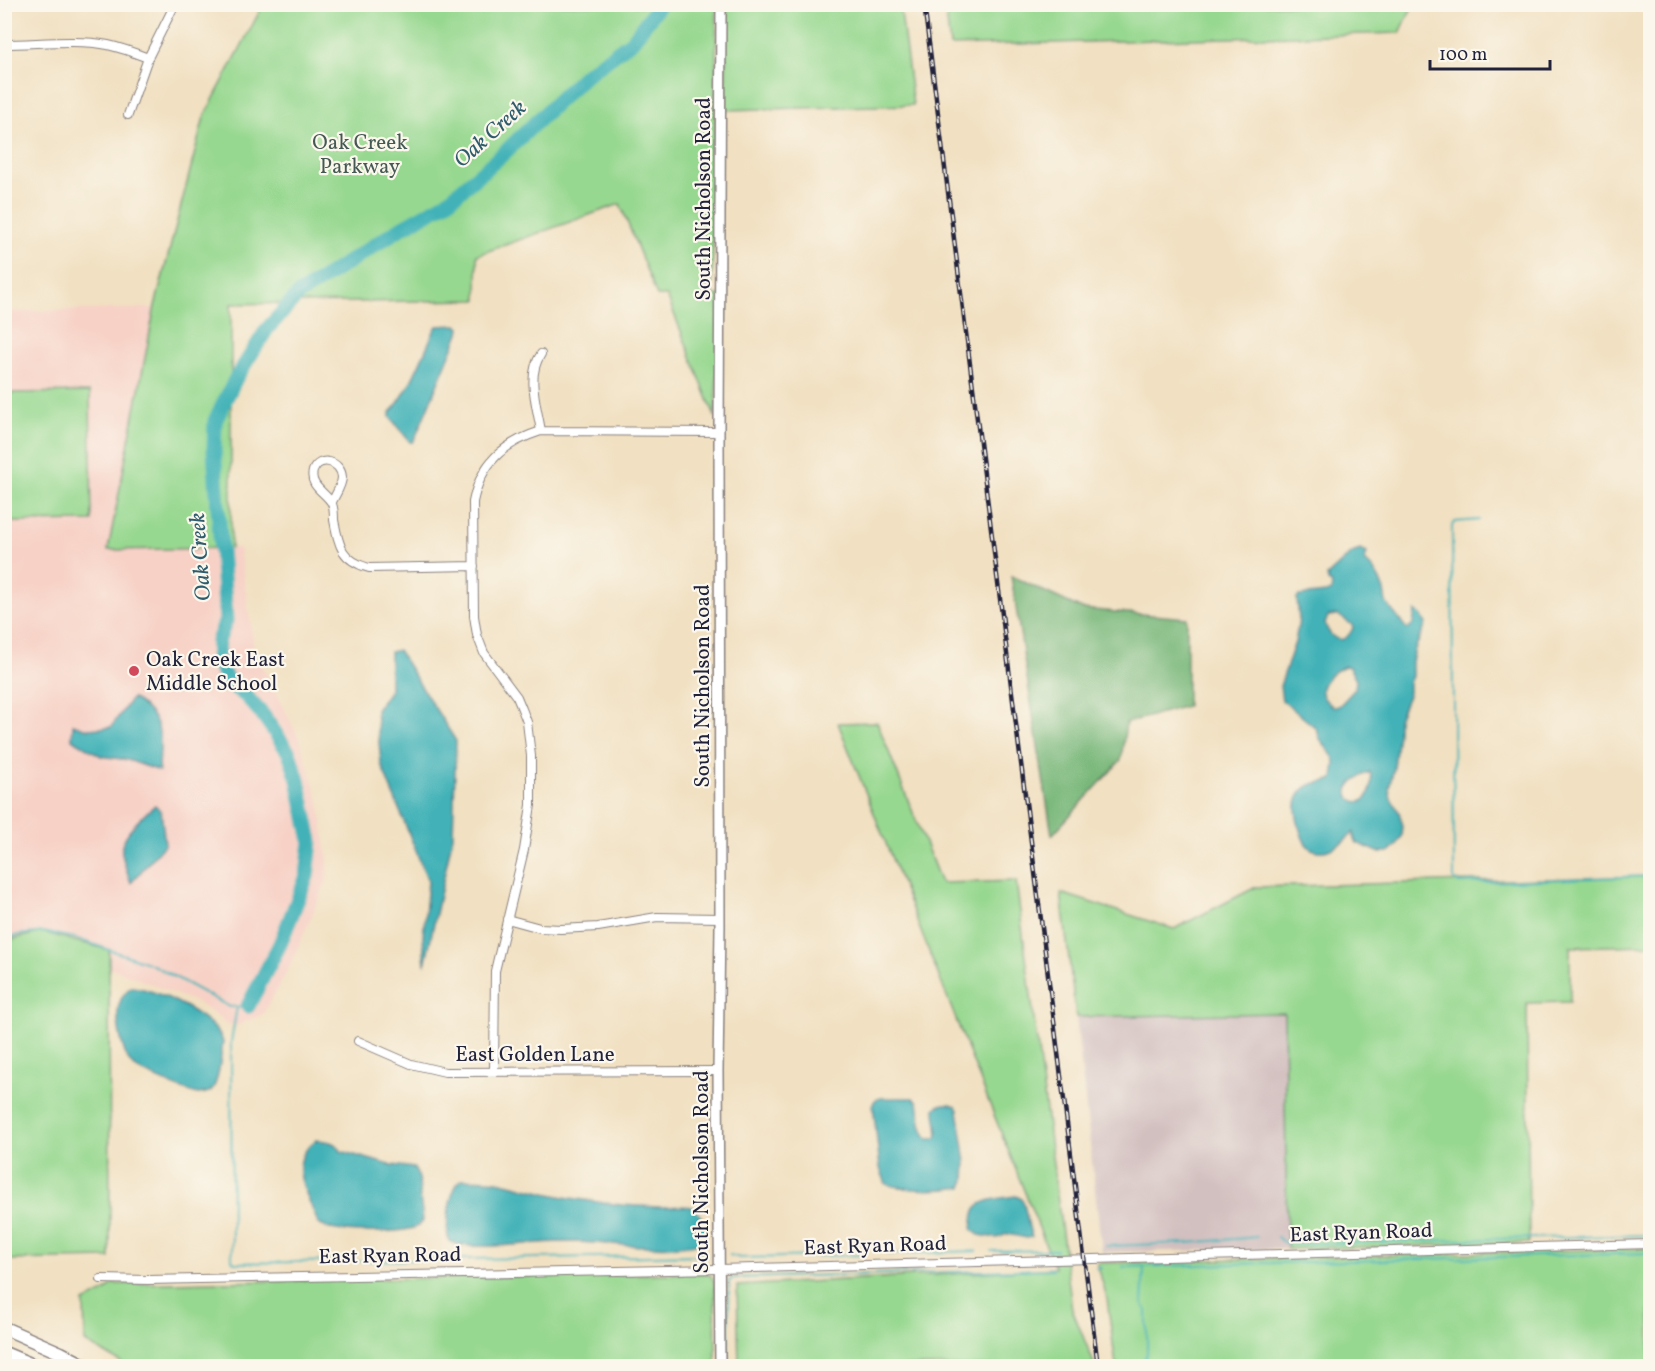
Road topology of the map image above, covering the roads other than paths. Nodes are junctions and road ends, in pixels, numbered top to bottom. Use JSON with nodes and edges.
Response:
{"nodes":[{"id":1,"x":175,"y":4,"type":"edge"},
{"id":2,"x":722,"y":4,"type":"edge"},
{"id":3,"x":4,"y":44,"type":"edge"},
{"id":4,"x":148,"y":58,"type":"junction"},
{"id":5,"x":128,"y":115,"type":"dead end"},
{"id":6,"x":541,"y":354,"type":"dead end"},
{"id":7,"x":541,"y":431,"type":"junction"},
{"id":8,"x":719,"y":432,"type":"junction"},
{"id":9,"x":332,"y":502,"type":"junction"},
{"id":10,"x":474,"y":566,"type":"junction"},
{"id":11,"x":720,"y":918,"type":"junction"},
{"id":12,"x":507,"y":919,"type":"junction"},
{"id":13,"x":358,"y":1041,"type":"dead end"},
{"id":14,"x":718,"y":1071,"type":"junction"},
{"id":15,"x":494,"y":1072,"type":"junction"},
{"id":16,"x":1650,"y":1244,"type":"edge"},
{"id":17,"x":719,"y":1269,"type":"junction"},
{"id":18,"x":101,"y":1279,"type":"dead end"},
{"id":19,"x":4,"y":1328,"type":"edge"},
{"id":20,"x":4,"y":1353,"type":"edge"},
{"id":21,"x":35,"y":1366,"type":"edge"},
{"id":22,"x":86,"y":1366,"type":"edge"},
{"id":23,"x":720,"y":1366,"type":"edge"}],
"edges":[{"from":1,"to":4,"type":"street"},
{"from":2,"to":8,"type":"street","name":"South Nicholson Road"},
{"from":3,"to":4,"type":"street"},
{"from":4,"to":5,"type":"street"},
{"from":6,"to":7,"type":"street"},
{"from":7,"to":8,"type":"street"},
{"from":7,"to":10,"type":"street"},
{"from":8,"to":11,"type":"street","name":"South Nicholson Road"},
{"from":9,"to":9,"type":"street"},
{"from":9,"to":10,"type":"street"},
{"from":10,"to":12,"type":"street"},
{"from":11,"to":12,"type":"street"},
{"from":11,"to":14,"type":"street","name":"South Nicholson Road"},
{"from":12,"to":15,"type":"street"},
{"from":13,"to":15,"type":"street","name":"East Golden Lane"},
{"from":14,"to":15,"type":"street","name":"East Golden Lane"},
{"from":14,"to":17,"type":"street","name":"South Nicholson Road"},
{"from":16,"to":17,"type":"street","name":"East Ryan Road"},
{"from":17,"to":18,"type":"street","name":"East Ryan Road"},
{"from":17,"to":23,"type":"street","name":"South Nicholson Road"},
{"from":19,"to":22,"type":"main road"},
{"from":20,"to":21,"type":"main road"}]}
